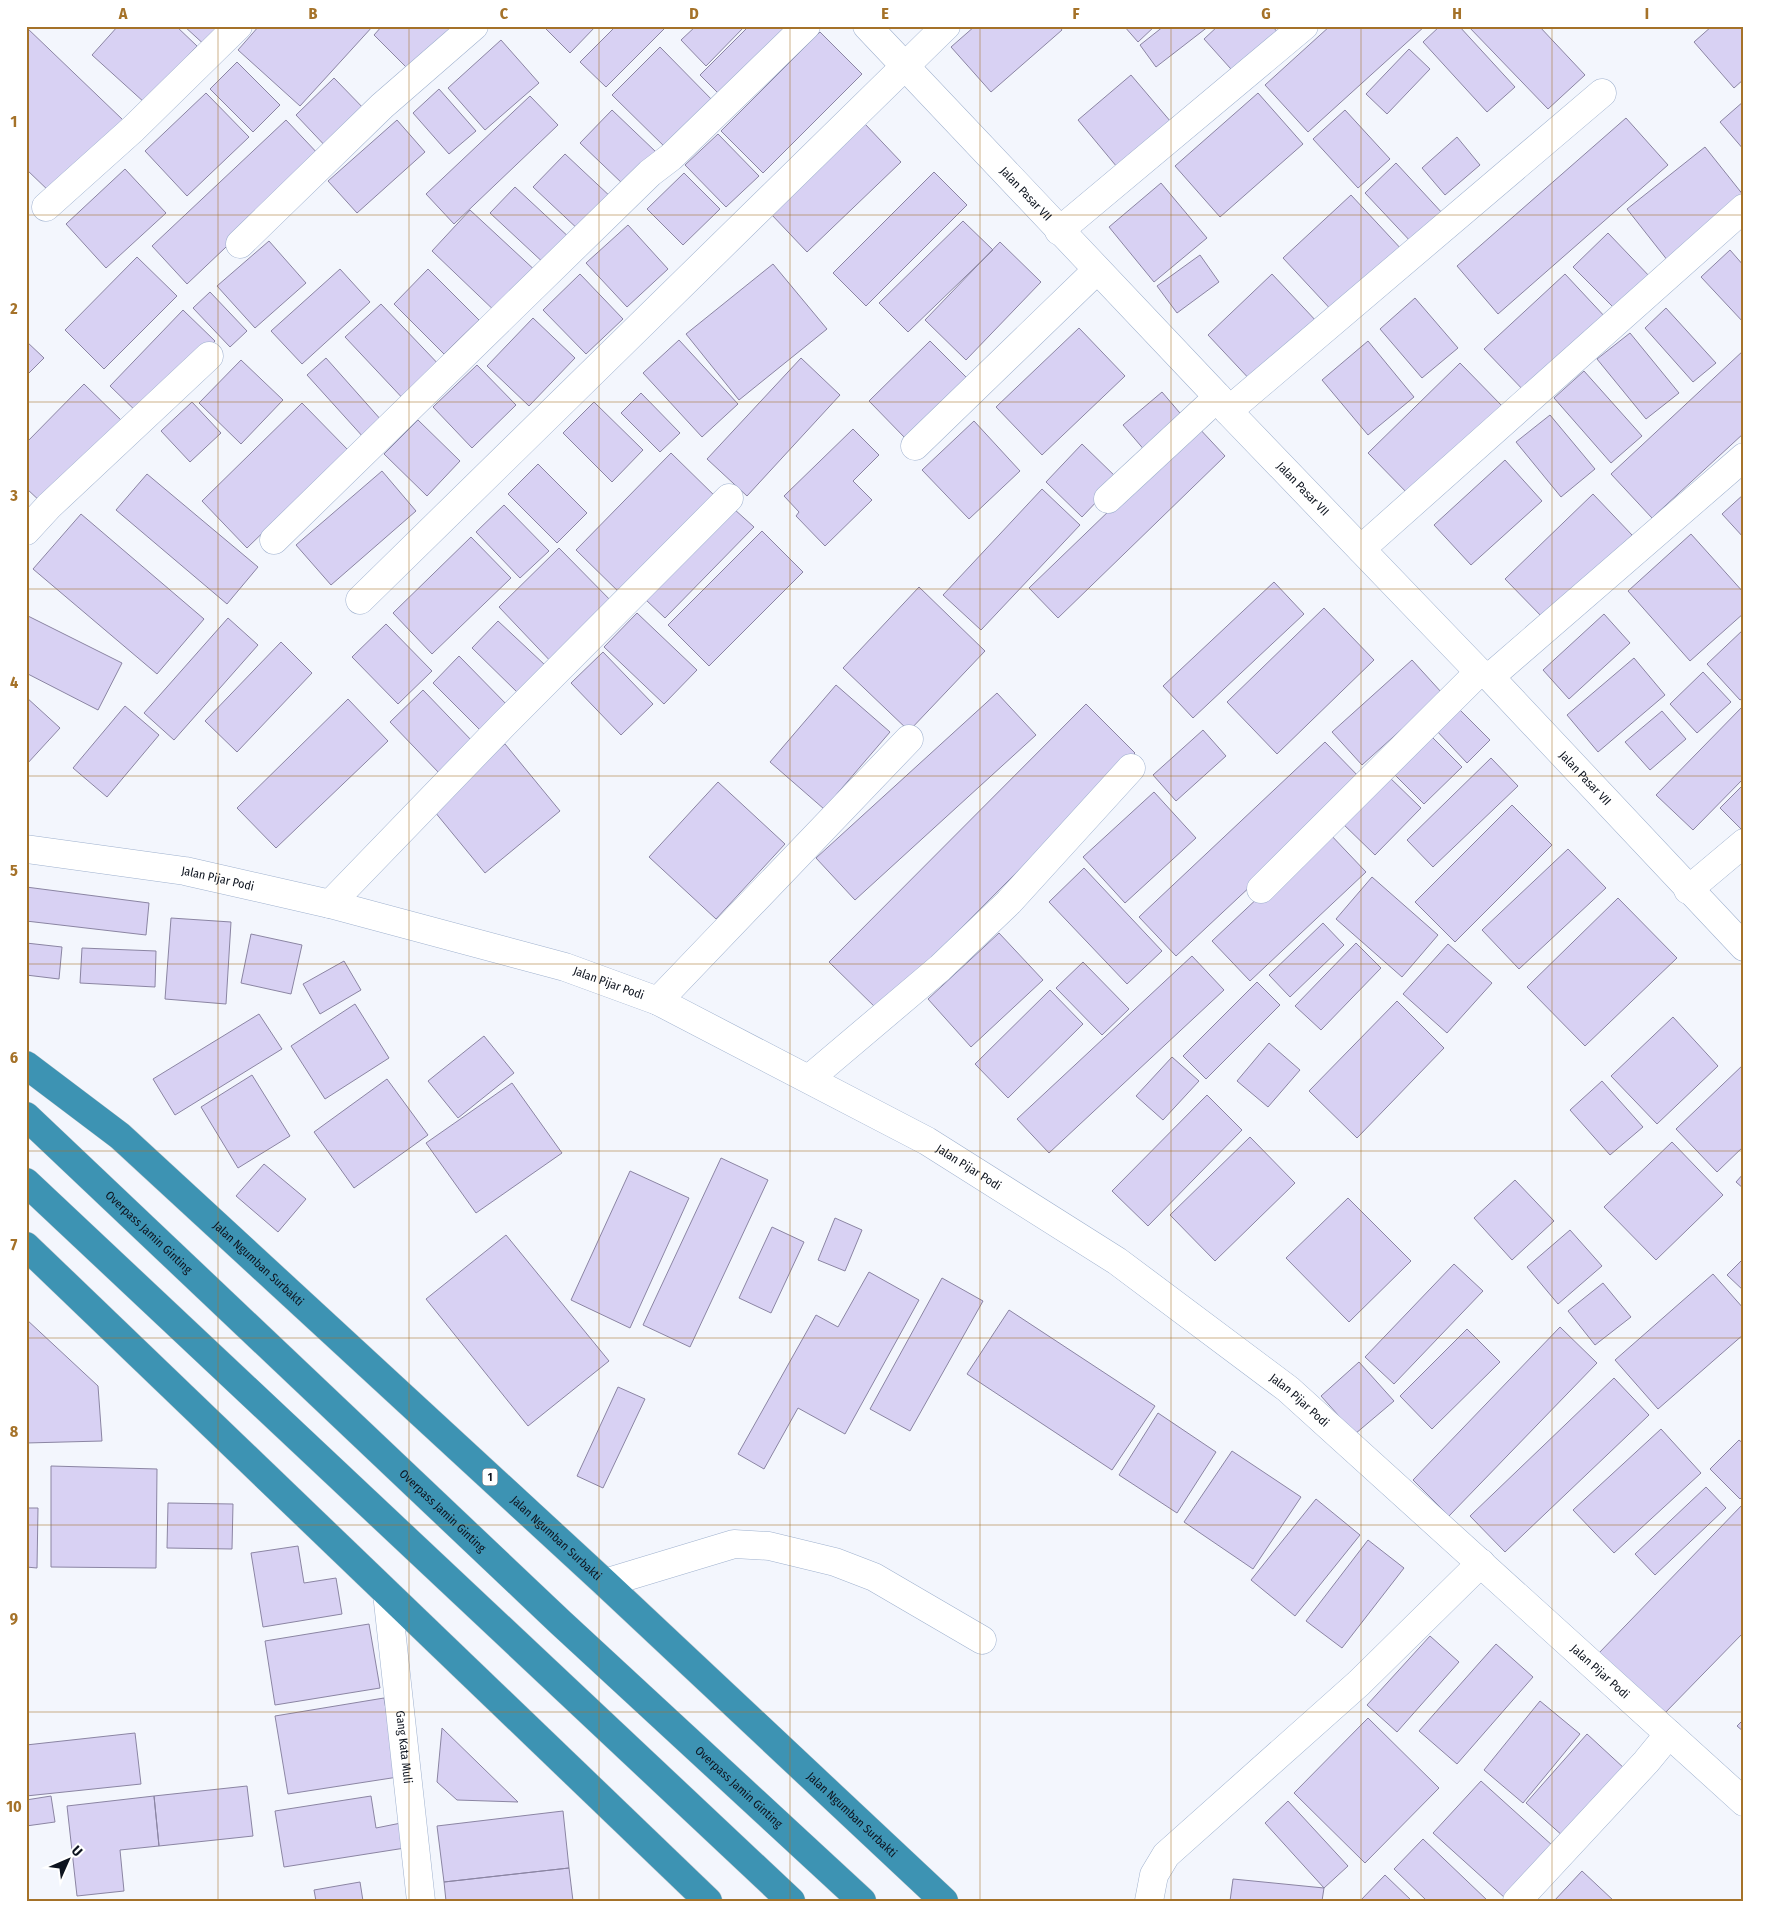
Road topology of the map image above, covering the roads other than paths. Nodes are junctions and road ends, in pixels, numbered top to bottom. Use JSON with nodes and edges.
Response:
{"nodes":[{"id":1,"x":238,"y":26,"type":"edge"},
{"id":2,"x":474,"y":26,"type":"edge"},
{"id":3,"x":806,"y":26,"type":"edge"},
{"id":4,"x":867,"y":26,"type":"edge"},
{"id":5,"x":946,"y":26,"type":"edge"},
{"id":6,"x":1304,"y":26,"type":"edge"},
{"id":7,"x":904,"y":65,"type":"junction"},
{"id":8,"x":1602,"y":93,"type":"dead end"},
{"id":9,"x":46,"y":207,"type":"dead end"},
{"id":10,"x":1744,"y":208,"type":"edge"},
{"id":11,"x":1060,"y":230,"type":"junction"},
{"id":12,"x":240,"y":244,"type":"dead end"},
{"id":13,"x":1097,"y":270,"type":"junction"},
{"id":14,"x":209,"y":356,"type":"dead end"},
{"id":15,"x":1223,"y":404,"type":"junction"},
{"id":16,"x":915,"y":446,"type":"dead end"},
{"id":17,"x":1744,"y":457,"type":"edge"},
{"id":18,"x":729,"y":498,"type":"dead end"},
{"id":19,"x":1108,"y":499,"type":"dead end"},
{"id":20,"x":26,"y":531,"type":"edge"},
{"id":21,"x":274,"y":540,"type":"dead end"},
{"id":22,"x":1361,"y":549,"type":"junction"},
{"id":23,"x":360,"y":600,"type":"dead end"},
{"id":24,"x":1484,"y":674,"type":"junction"},
{"id":25,"x":908,"y":738,"type":"dead end"},
{"id":26,"x":1131,"y":768,"type":"dead end"},
{"id":27,"x":1744,"y":843,"type":"edge"},
{"id":28,"x":26,"y":849,"type":"edge"},
{"id":29,"x":1261,"y":889,"type":"dead end"},
{"id":30,"x":1688,"y":890,"type":"junction"},
{"id":31,"x":330,"y":904,"type":"junction"},
{"id":32,"x":1744,"y":947,"type":"edge"},
{"id":33,"x":658,"y":1001,"type":"junction"},
{"id":34,"x":26,"y":1065,"type":"edge"},
{"id":35,"x":810,"y":1078,"type":"junction"},
{"id":36,"x":26,"y":1116,"type":"edge"},
{"id":37,"x":26,"y":1182,"type":"edge"},
{"id":38,"x":26,"y":1246,"type":"edge"},
{"id":39,"x":1480,"y":1563,"type":"junction"},
{"id":40,"x":605,"y":1583,"type":"junction"},
{"id":41,"x":387,"y":1593,"type":"junction"},
{"id":42,"x":982,"y":1640,"type":"dead end"},
{"id":43,"x":1669,"y":1734,"type":"junction"},
{"id":44,"x":1744,"y":1802,"type":"edge"},
{"id":45,"x":421,"y":1901,"type":"edge"},
{"id":46,"x":708,"y":1901,"type":"edge"},
{"id":47,"x":791,"y":1901,"type":"edge"},
{"id":48,"x":862,"y":1901,"type":"edge"},
{"id":49,"x":944,"y":1901,"type":"edge"},
{"id":50,"x":1149,"y":1901,"type":"edge"},
{"id":51,"x":1517,"y":1901,"type":"edge"}],
"edges":[{"from":1,"to":9,"type":"street"},
{"from":2,"to":12,"type":"street"},
{"from":3,"to":21,"type":"street"},
{"from":4,"to":7,"type":"street","name":"Jalan Pasar VII"},
{"from":5,"to":7,"type":"street"},
{"from":6,"to":11,"type":"street"},
{"from":7,"to":11,"type":"street","name":"Jalan Pasar VII"},
{"from":7,"to":23,"type":"street"},
{"from":8,"to":15,"type":"street"},
{"from":10,"to":22,"type":"street"},
{"from":11,"to":13,"type":"street","name":"Jalan Pasar VII"},
{"from":13,"to":15,"type":"street","name":"Jalan Pasar VII"},
{"from":13,"to":16,"type":"street"},
{"from":14,"to":20,"type":"street"},
{"from":15,"to":19,"type":"street"},
{"from":15,"to":22,"type":"street","name":"Jalan Pasar VII"},
{"from":17,"to":24,"type":"street"},
{"from":18,"to":31,"type":"street"},
{"from":22,"to":24,"type":"street","name":"Jalan Pasar VII"},
{"from":24,"to":29,"type":"street"},
{"from":24,"to":30,"type":"street","name":"Jalan Pasar VII"},
{"from":25,"to":33,"type":"street"},
{"from":26,"to":35,"type":"street"},
{"from":27,"to":30,"type":"street"},
{"from":28,"to":31,"type":"street","name":"Jalan Pijar Podi"},
{"from":30,"to":32,"type":"street","name":"Jalan Pasar VII"},
{"from":31,"to":33,"type":"street","name":"Jalan Pijar Podi"},
{"from":33,"to":35,"type":"street","name":"Jalan Pijar Podi"},
{"from":34,"to":40,"type":"highway","name":"Jalan Ngumban Surbakti","number":"1"},
{"from":35,"to":39,"type":"street","name":"Jalan Pijar Podi"},
{"from":36,"to":48,"type":"highway","name":"Overpass Jamin Ginting"},
{"from":37,"to":47,"type":"highway"},
{"from":38,"to":41,"type":"highway"},
{"from":39,"to":43,"type":"street","name":"Jalan Pijar Podi"},
{"from":39,"to":50,"type":"street"},
{"from":40,"to":42,"type":"street"},
{"from":40,"to":49,"type":"highway","name":"Jalan Ngumban Surbakti","number":"1"},
{"from":41,"to":45,"type":"street","name":"Gang Kata Muli"},
{"from":41,"to":46,"type":"highway"},
{"from":43,"to":44,"type":"street","name":"Jalan Pijar Podi"},
{"from":43,"to":51,"type":"street"}]}
